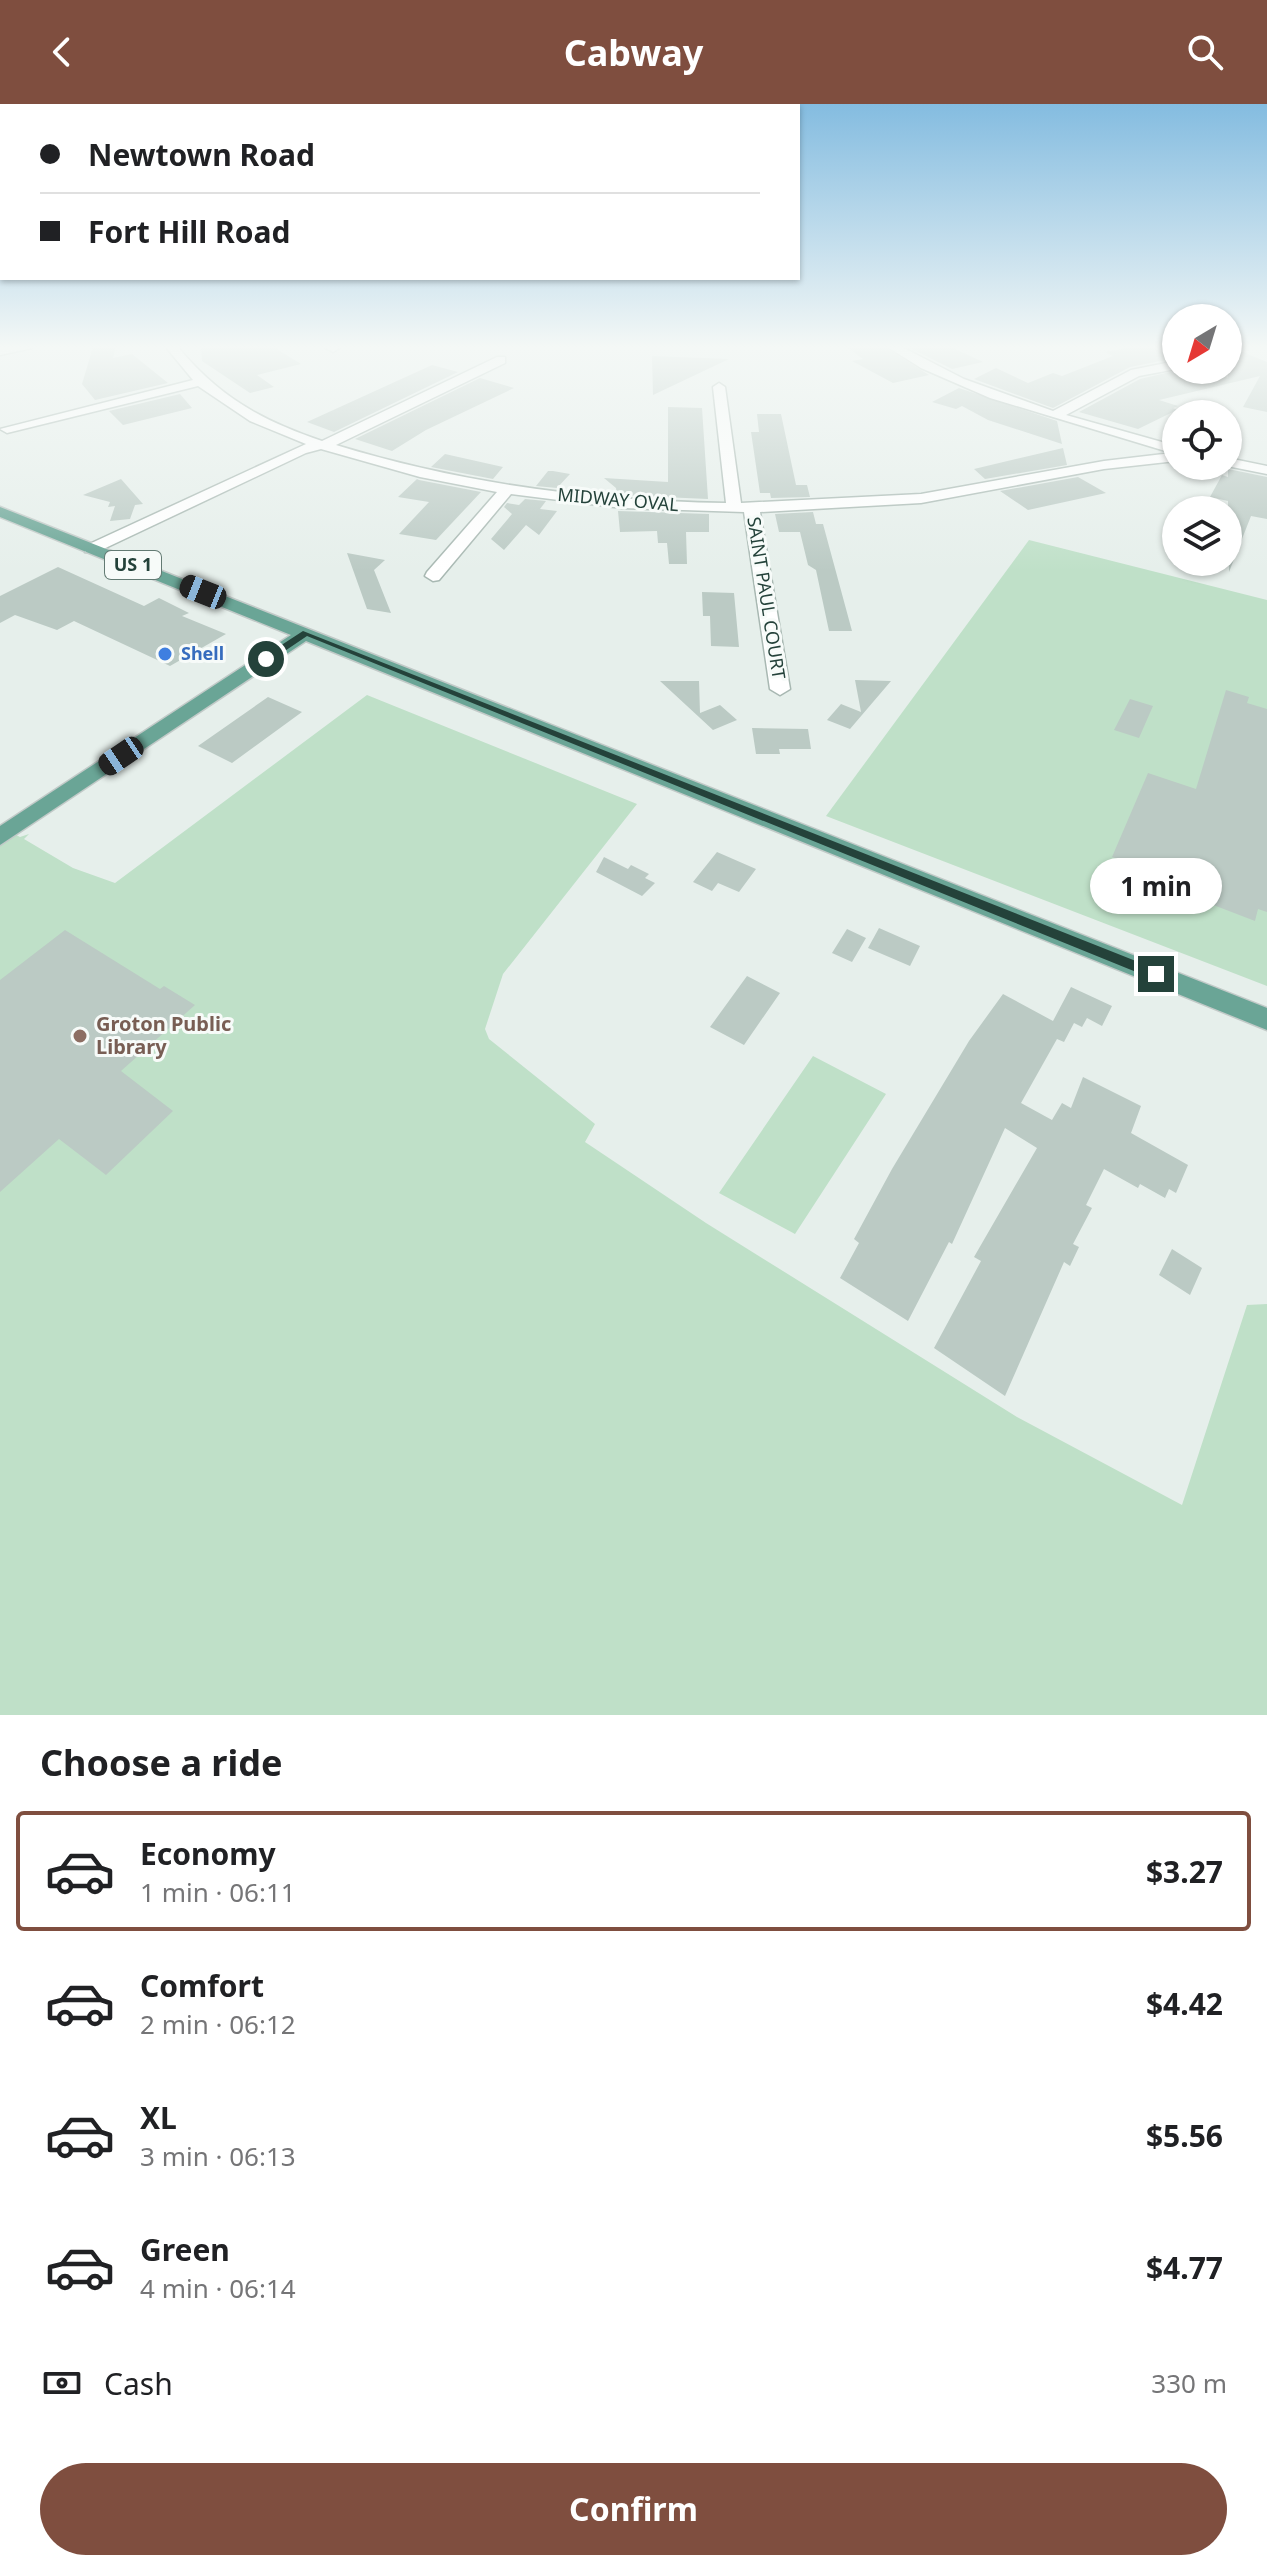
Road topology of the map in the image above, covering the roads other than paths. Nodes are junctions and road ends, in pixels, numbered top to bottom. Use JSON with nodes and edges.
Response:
{"nodes":[{"id":1,"x":39,"y":421,"type":"edge"},
{"id":2,"x":266,"y":421,"type":"edge"},
{"id":3,"x":377,"y":421,"type":"edge"},
{"id":4,"x":726,"y":421,"type":"edge"},
{"id":5,"x":1071,"y":421,"type":"edge"},
{"id":6,"x":1093,"y":428,"type":"junction"},
{"id":7,"x":7,"y":429,"type":"dead end"},
{"id":8,"x":315,"y":444,"type":"junction"},
{"id":9,"x":1162,"y":446,"type":"edge"},
{"id":10,"x":1162,"y":458,"type":"edge"},
{"id":11,"x":1100,"y":465,"type":"junction"},
{"id":12,"x":1242,"y":465,"type":"edge"},
{"id":13,"x":1267,"y":470,"type":"edge"},
{"id":14,"x":508,"y":489,"type":"junction"},
{"id":15,"x":742,"y":506,"type":"junction"},
{"id":16,"x":0,"y":512,"type":"edge"},
{"id":17,"x":91,"y":549,"type":"junction"},
{"id":18,"x":433,"y":576,"type":"dead end"},
{"id":19,"x":306,"y":633,"type":"junction"},
{"id":20,"x":780,"y":689,"type":"dead end"},
{"id":21,"x":0,"y":837,"type":"edge"},
{"id":22,"x":1267,"y":1019,"type":"edge"}],
"edges":[{"from":1,"to":7,"type":"street"},
{"from":2,"to":8,"type":"street","name":"MIDWAY OVAL"},
{"from":3,"to":8,"type":"street"},
{"from":4,"to":15,"type":"street","name":"SAINT PAUL COURT"},
{"from":5,"to":6,"type":"street"},
{"from":6,"to":9,"type":"street"},
{"from":6,"to":11,"type":"street"},
{"from":8,"to":14,"type":"street","name":"MIDWAY OVAL"},
{"from":8,"to":17,"type":"street"},
{"from":10,"to":11,"type":"street","name":"MIDWAY OVAL"},
{"from":11,"to":15,"type":"street","name":"MIDWAY OVAL"},
{"from":12,"to":13,"type":"street"},
{"from":14,"to":15,"type":"street","name":"MIDWAY OVAL"},
{"from":14,"to":18,"type":"street"},
{"from":15,"to":20,"type":"street","name":"SAINT PAUL COURT"},
{"from":16,"to":17,"type":"main road","number":"US 1"},
{"from":17,"to":19,"type":"main road","number":"US 1"},
{"from":19,"to":21,"type":"main road"},
{"from":19,"to":22,"type":"main road","number":"US 1"}]}
